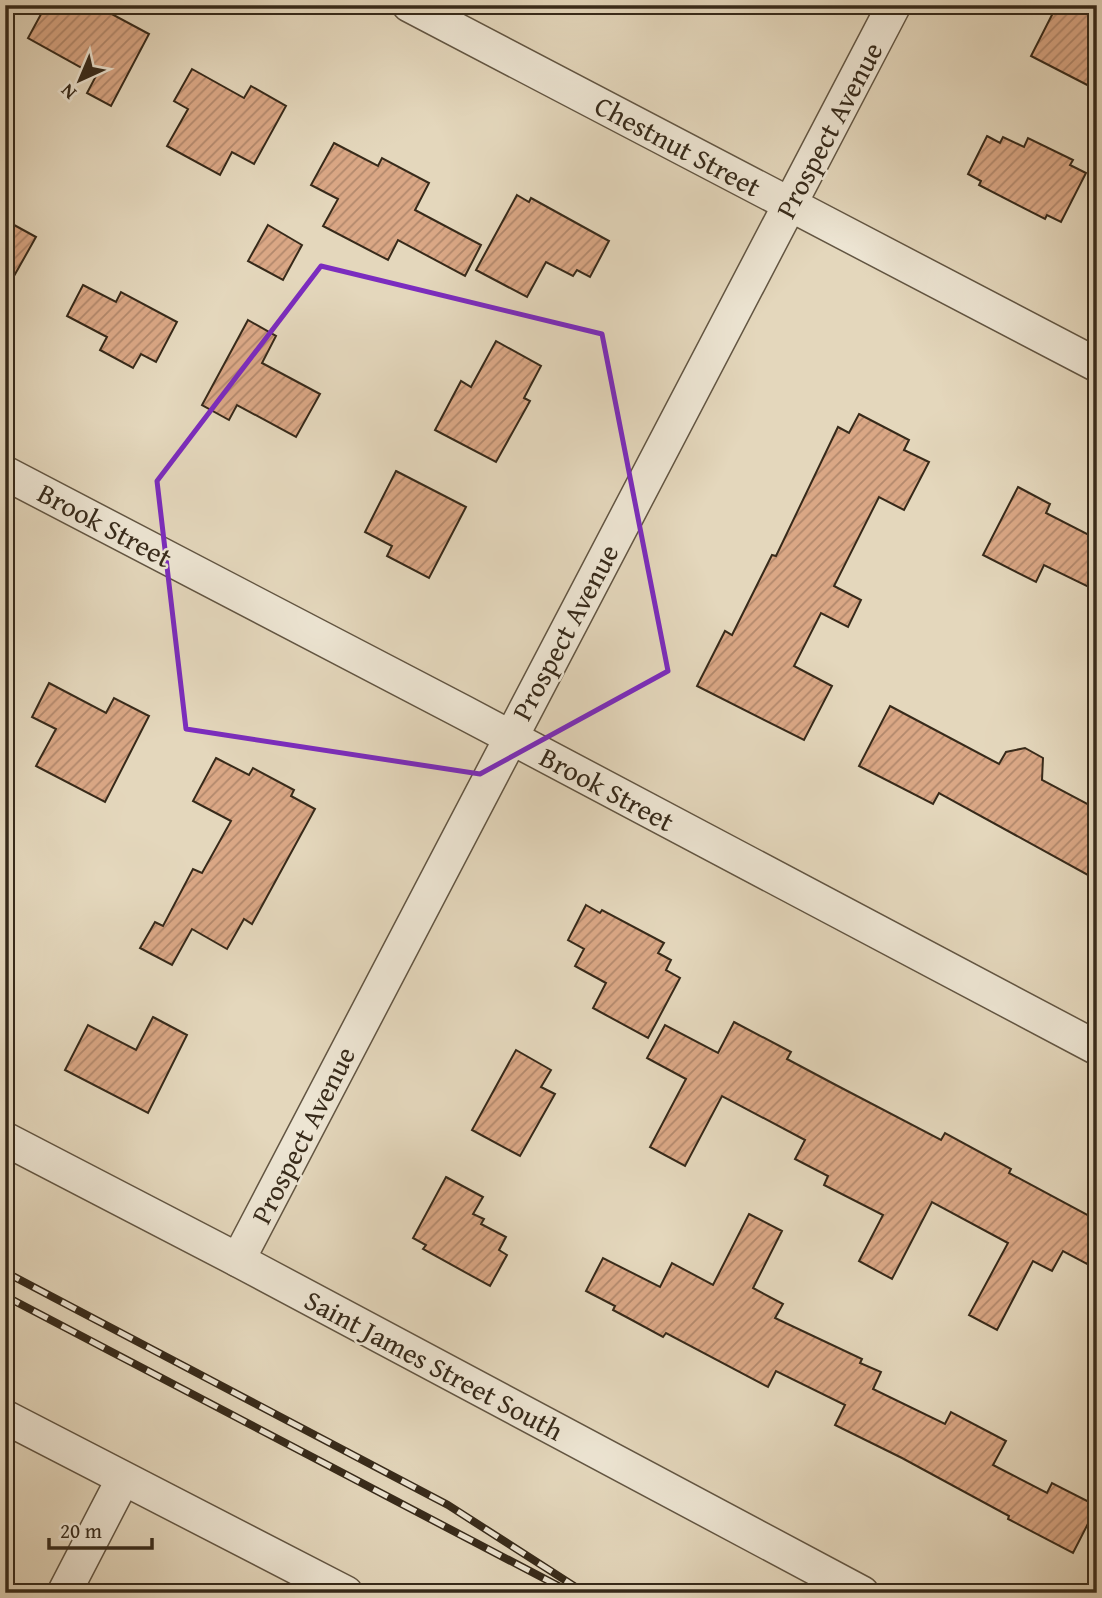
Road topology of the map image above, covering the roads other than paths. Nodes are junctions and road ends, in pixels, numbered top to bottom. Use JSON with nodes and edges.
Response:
{"nodes":[{"id":1,"x":409,"y":5,"type":"edge"},
{"id":2,"x":894,"y":5,"type":"edge"},
{"id":3,"x":790,"y":204,"type":"junction"},
{"id":4,"x":1097,"y":365,"type":"edge"},
{"id":5,"x":5,"y":473,"type":"edge"},
{"id":6,"x":510,"y":737,"type":"junction"},
{"id":7,"x":1097,"y":1048,"type":"edge"},
{"id":8,"x":5,"y":1139,"type":"edge"},
{"id":9,"x":238,"y":1260,"type":"junction"},
{"id":10,"x":5,"y":1417,"type":"edge"},
{"id":11,"x":123,"y":1479,"type":"junction"},
{"id":12,"x":64,"y":1593,"type":"edge"},
{"id":13,"x":346,"y":1593,"type":"edge"},
{"id":14,"x":862,"y":1593,"type":"edge"}],
"edges":[{"from":1,"to":3,"type":"street","name":"Chestnut Street"},
{"from":2,"to":3,"type":"street","name":"Prospect Avenue"},
{"from":3,"to":4,"type":"street","name":"Chestnut Street"},
{"from":3,"to":6,"type":"street","name":"Prospect Avenue"},
{"from":5,"to":6,"type":"street","name":"Brook Street"},
{"from":6,"to":7,"type":"street","name":"Brook Street"},
{"from":6,"to":9,"type":"street","name":"Prospect Avenue"},
{"from":8,"to":9,"type":"street","name":"Saint James Street South"},
{"from":9,"to":14,"type":"street","name":"Saint James Street South"},
{"from":10,"to":11,"type":"street"},
{"from":11,"to":12,"type":"street"},
{"from":11,"to":13,"type":"street"}]}
